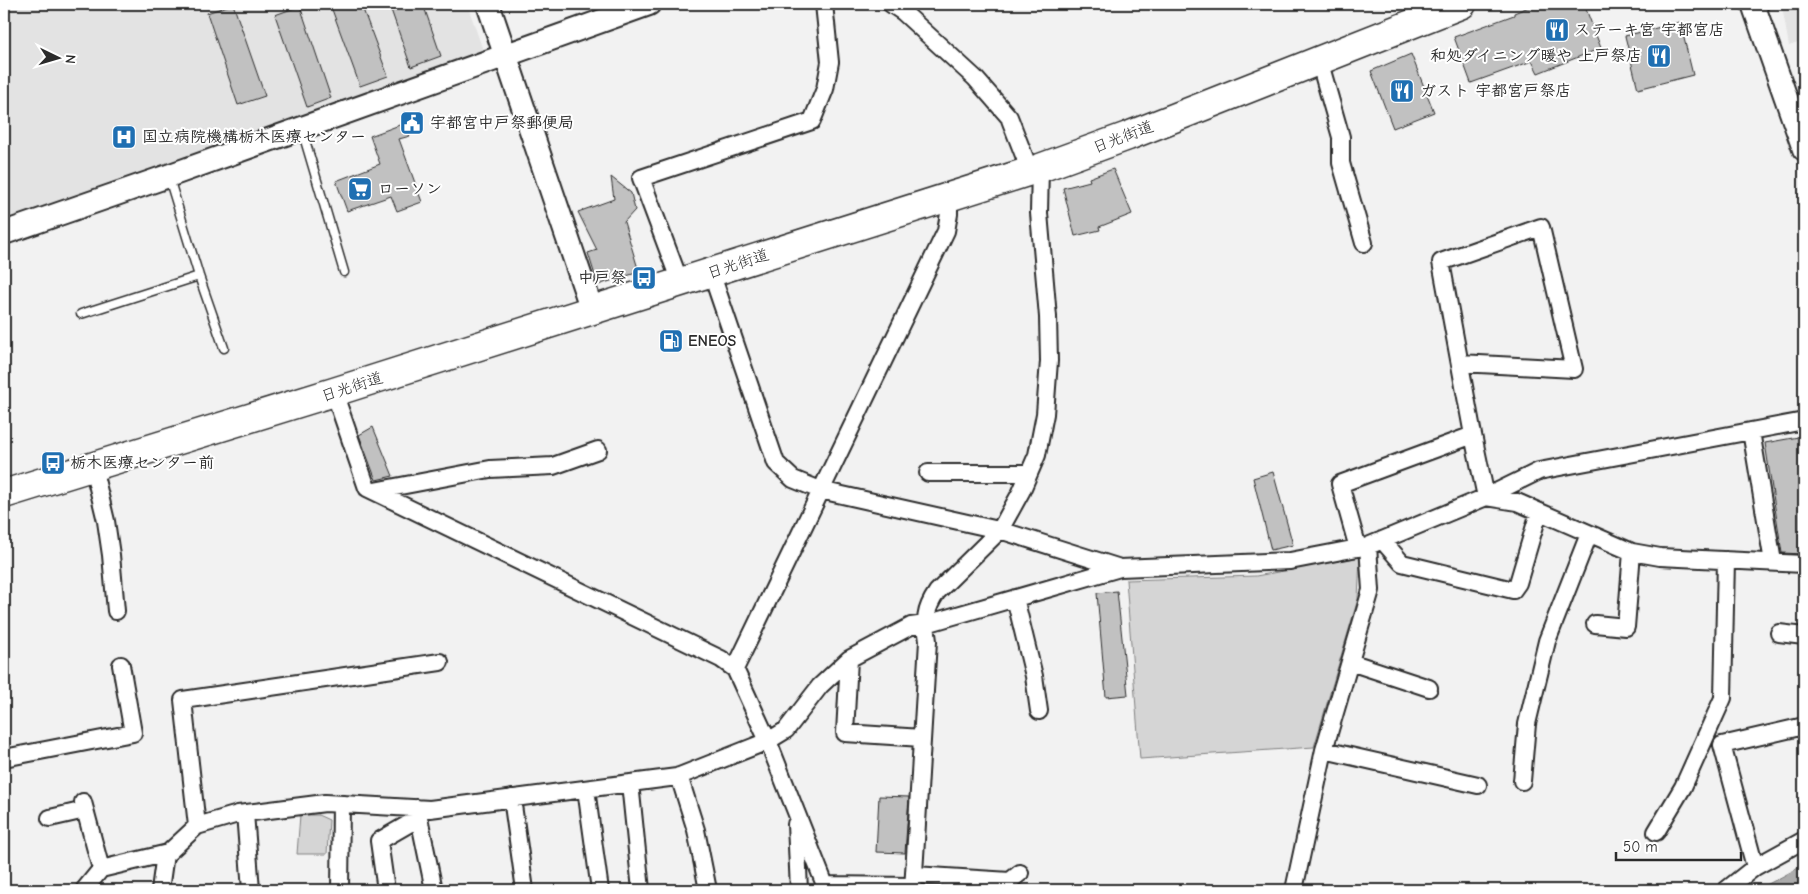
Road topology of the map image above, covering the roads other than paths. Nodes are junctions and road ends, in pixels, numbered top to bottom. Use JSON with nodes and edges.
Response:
{"nodes":[{"id":1,"x":488,"y":4,"type":"edge"},
{"id":2,"x":649,"y":4,"type":"edge"},
{"id":3,"x":824,"y":4,"type":"edge"},
{"id":4,"x":891,"y":4,"type":"edge"},
{"id":5,"x":1462,"y":4,"type":"edge"},
{"id":6,"x":1753,"y":4,"type":"edge"},
{"id":7,"x":506,"y":56,"type":"junction"},
{"id":8,"x":1319,"y":60,"type":"junction"},
{"id":9,"x":302,"y":128,"type":"junction"},
{"id":10,"x":1804,"y":149,"type":"edge"},
{"id":11,"x":1035,"y":169,"type":"junction"},
{"id":12,"x":168,"y":176,"type":"junction"},
{"id":13,"x":949,"y":196,"type":"junction"},
{"id":14,"x":4,"y":233,"type":"edge"},
{"id":15,"x":1364,"y":244,"type":"dead end"},
{"id":16,"x":344,"y":272,"type":"dead end"},
{"id":17,"x":711,"y":272,"type":"junction"},
{"id":18,"x":199,"y":276,"type":"junction"},
{"id":19,"x":680,"y":282,"type":"junction"},
{"id":20,"x":592,"y":310,"type":"junction"},
{"id":21,"x":81,"y":314,"type":"dead end"},
{"id":22,"x":224,"y":348,"type":"dead end"},
{"id":23,"x":1460,"y":363,"type":"junction"},
{"id":24,"x":334,"y":392,"type":"junction"},
{"id":25,"x":1804,"y":421,"type":"edge"},
{"id":26,"x":1750,"y":431,"type":"junction"},
{"id":27,"x":1473,"y":435,"type":"junction"},
{"id":28,"x":598,"y":450,"type":"dead end"},
{"id":29,"x":93,"y":467,"type":"junction"},
{"id":30,"x":928,"y":473,"type":"dead end"},
{"id":31,"x":1029,"y":473,"type":"junction"},
{"id":32,"x":820,"y":490,"type":"junction"},
{"id":33,"x":374,"y":492,"type":"junction"},
{"id":34,"x":4,"y":494,"type":"edge"},
{"id":35,"x":1486,"y":497,"type":"junction"},
{"id":36,"x":1539,"y":512,"type":"junction"},
{"id":37,"x":1000,"y":530,"type":"junction"},
{"id":38,"x":1588,"y":534,"type":"junction"},
{"id":39,"x":1369,"y":545,"type":"junction"},
{"id":40,"x":1632,"y":552,"type":"junction"},
{"id":41,"x":1726,"y":560,"type":"junction"},
{"id":42,"x":1773,"y":562,"type":"junction"},
{"id":43,"x":1804,"y":564,"type":"edge"},
{"id":44,"x":1120,"y":568,"type":"junction"},
{"id":45,"x":1015,"y":598,"type":"junction"},
{"id":46,"x":116,"y":611,"type":"dead end"},
{"id":47,"x":926,"y":624,"type":"junction"},
{"id":48,"x":1595,"y":624,"type":"dead end"},
{"id":49,"x":1779,"y":633,"type":"dead end"},
{"id":50,"x":1804,"y":636,"type":"edge"},
{"id":51,"x":849,"y":659,"type":"junction"},
{"id":52,"x":440,"y":662,"type":"dead end"},
{"id":53,"x":1350,"y":662,"type":"junction"},
{"id":54,"x":121,"y":665,"type":"dead end"},
{"id":55,"x":735,"y":670,"type":"junction"},
{"id":56,"x":1429,"y":688,"type":"dead end"},
{"id":57,"x":1039,"y":711,"type":"dead end"},
{"id":58,"x":1804,"y":726,"type":"edge"},
{"id":59,"x":922,"y":738,"type":"junction"},
{"id":60,"x":768,"y":741,"type":"junction"},
{"id":61,"x":1324,"y":750,"type":"junction"},
{"id":62,"x":4,"y":758,"type":"edge"},
{"id":63,"x":679,"y":776,"type":"junction"},
{"id":64,"x":1522,"y":780,"type":"dead end"},
{"id":65,"x":630,"y":783,"type":"junction"},
{"id":66,"x":1478,"y":785,"type":"dead end"},
{"id":67,"x":586,"y":789,"type":"junction"},
{"id":68,"x":512,"y":798,"type":"junction"},
{"id":69,"x":341,"y":804,"type":"junction"},
{"id":70,"x":796,"y":812,"type":"junction"},
{"id":71,"x":245,"y":813,"type":"junction"},
{"id":72,"x":418,"y":813,"type":"junction"},
{"id":73,"x":50,"y":818,"type":"dead end"},
{"id":74,"x":197,"y":826,"type":"junction"},
{"id":75,"x":1656,"y":832,"type":"dead end"},
{"id":76,"x":1804,"y":840,"type":"edge"},
{"id":77,"x":165,"y":854,"type":"junction"},
{"id":78,"x":1755,"y":868,"type":"junction"},
{"id":79,"x":101,"y":869,"type":"junction"},
{"id":80,"x":1020,"y":873,"type":"dead end"},
{"id":81,"x":913,"y":884,"type":"edge"},
{"id":82,"x":826,"y":888,"type":"edge"},
{"id":83,"x":84,"y":890,"type":"edge"},
{"id":84,"x":160,"y":890,"type":"edge"},
{"id":85,"x":251,"y":890,"type":"edge"},
{"id":86,"x":340,"y":890,"type":"edge"},
{"id":87,"x":386,"y":890,"type":"edge"},
{"id":88,"x":434,"y":890,"type":"edge"},
{"id":89,"x":525,"y":890,"type":"edge"},
{"id":90,"x":600,"y":890,"type":"edge"},
{"id":91,"x":641,"y":890,"type":"edge"},
{"id":92,"x":708,"y":890,"type":"edge"},
{"id":93,"x":799,"y":890,"type":"edge"},
{"id":94,"x":1294,"y":890,"type":"edge"},
{"id":95,"x":1726,"y":890,"type":"edge"}],
"edges":[{"from":1,"to":7,"type":"street"},
{"from":2,"to":7,"type":"street"},
{"from":3,"to":19,"type":"street"},
{"from":4,"to":11,"type":"street"},
{"from":5,"to":8,"type":"highway","name":"日光街道"},
{"from":6,"to":10,"type":"street"},
{"from":7,"to":9,"type":"street"},
{"from":7,"to":20,"type":"street"},
{"from":8,"to":11,"type":"highway","name":"日光街道"},
{"from":8,"to":15,"type":"street"},
{"from":9,"to":12,"type":"street"},
{"from":9,"to":16,"type":"lane"},
{"from":11,"to":13,"type":"highway","name":"日光街道"},
{"from":11,"to":31,"type":"street"},
{"from":12,"to":14,"type":"street"},
{"from":12,"to":18,"type":"lane"},
{"from":13,"to":17,"type":"highway","name":"日光街道"},
{"from":13,"to":32,"type":"street"},
{"from":17,"to":19,"type":"highway","name":"日光街道"},
{"from":17,"to":32,"type":"street"},
{"from":18,"to":21,"type":"lane"},
{"from":18,"to":22,"type":"lane"},
{"from":19,"to":20,"type":"highway","name":"日光街道"},
{"from":20,"to":24,"type":"highway","name":"日光街道"},
{"from":23,"to":23,"type":"street"},
{"from":23,"to":27,"type":"street"},
{"from":24,"to":29,"type":"highway","name":"日光街道"},
{"from":24,"to":33,"type":"street"},
{"from":25,"to":26,"type":"street"},
{"from":26,"to":35,"type":"street"},
{"from":26,"to":42,"type":"street"},
{"from":27,"to":35,"type":"street"},
{"from":27,"to":39,"type":"street"},
{"from":28,"to":33,"type":"street"},
{"from":29,"to":34,"type":"highway","name":"日光街道"},
{"from":29,"to":46,"type":"street"},
{"from":30,"to":31,"type":"street"},
{"from":31,"to":37,"type":"street"},
{"from":32,"to":37,"type":"street"},
{"from":32,"to":55,"type":"street"},
{"from":33,"to":55,"type":"street"},
{"from":35,"to":36,"type":"street"},
{"from":35,"to":39,"type":"street"},
{"from":36,"to":38,"type":"street"},
{"from":36,"to":39,"type":"street"},
{"from":37,"to":44,"type":"street"},
{"from":37,"to":47,"type":"street"},
{"from":38,"to":40,"type":"street"},
{"from":38,"to":64,"type":"street"},
{"from":39,"to":44,"type":"street"},
{"from":39,"to":53,"type":"street"},
{"from":40,"to":41,"type":"street"},
{"from":40,"to":48,"type":"street"},
{"from":41,"to":42,"type":"street"},
{"from":41,"to":75,"type":"street"},
{"from":42,"to":43,"type":"street"},
{"from":44,"to":45,"type":"street"},
{"from":45,"to":47,"type":"street"},
{"from":45,"to":57,"type":"street"},
{"from":47,"to":51,"type":"street"},
{"from":47,"to":59,"type":"street"},
{"from":49,"to":50,"type":"street"},
{"from":51,"to":59,"type":"street"},
{"from":51,"to":60,"type":"street"},
{"from":52,"to":74,"type":"street"},
{"from":53,"to":56,"type":"street"},
{"from":53,"to":61,"type":"street"},
{"from":54,"to":62,"type":"street"},
{"from":55,"to":60,"type":"street"},
{"from":58,"to":78,"type":"street"},
{"from":59,"to":81,"type":"street"},
{"from":60,"to":63,"type":"street"},
{"from":60,"to":70,"type":"street"},
{"from":61,"to":66,"type":"street"},
{"from":61,"to":94,"type":"street"},
{"from":63,"to":65,"type":"street"},
{"from":63,"to":92,"type":"street"},
{"from":65,"to":67,"type":"street"},
{"from":65,"to":91,"type":"street"},
{"from":67,"to":68,"type":"street"},
{"from":67,"to":90,"type":"street"},
{"from":68,"to":72,"type":"street"},
{"from":68,"to":89,"type":"street"},
{"from":69,"to":71,"type":"street"},
{"from":69,"to":72,"type":"street"},
{"from":69,"to":86,"type":"street"},
{"from":70,"to":82,"type":"street"},
{"from":70,"to":93,"type":"street"},
{"from":71,"to":74,"type":"street"},
{"from":71,"to":85,"type":"street"},
{"from":72,"to":87,"type":"street"},
{"from":72,"to":88,"type":"street"},
{"from":73,"to":79,"type":"street"},
{"from":74,"to":77,"type":"street"},
{"from":76,"to":78,"type":"street"},
{"from":77,"to":79,"type":"street"},
{"from":77,"to":84,"type":"street"},
{"from":78,"to":95,"type":"street"},
{"from":79,"to":83,"type":"street"},
{"from":80,"to":81,"type":"street"},
{"from":81,"to":82,"type":"street"}]}
